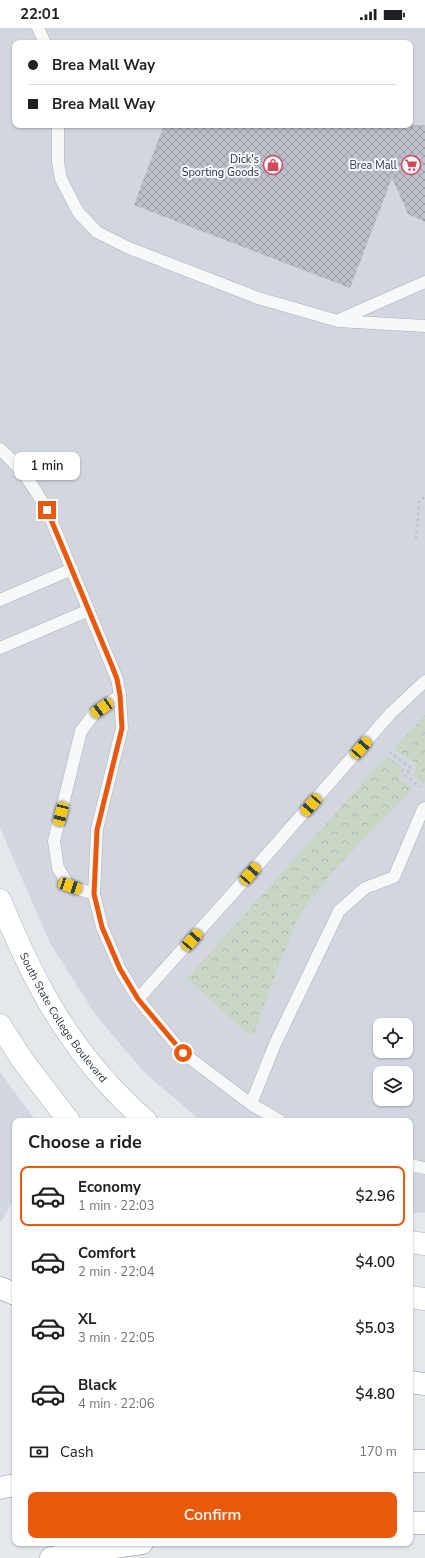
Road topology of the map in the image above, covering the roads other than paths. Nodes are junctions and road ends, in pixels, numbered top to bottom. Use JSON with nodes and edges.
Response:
{"nodes":[{"id":1,"x":38,"y":28,"type":"edge"},
{"id":2,"x":44,"y":40,"type":"edge"},
{"id":3,"x":58,"y":128,"type":"edge"},
{"id":4,"x":425,"y":282,"type":"edge"},
{"id":5,"x":338,"y":320,"type":"junction"},
{"id":6,"x":425,"y":326,"type":"edge"},
{"id":7,"x":0,"y":449,"type":"edge"},
{"id":8,"x":72,"y":569,"type":"junction"},
{"id":9,"x":0,"y":600,"type":"edge"},
{"id":10,"x":89,"y":610,"type":"junction"},
{"id":11,"x":0,"y":648,"type":"edge"},
{"id":12,"x":425,"y":681,"type":"edge"},
{"id":13,"x":120,"y":695,"type":"junction"},
{"id":14,"x":425,"y":808,"type":"edge"},
{"id":15,"x":94,"y":894,"type":"junction"},
{"id":16,"x":0,"y":900,"type":"edge"},
{"id":17,"x":138,"y":999,"type":"junction"},
{"id":18,"x":0,"y":1025,"type":"edge"},
{"id":19,"x":251,"y":1104,"type":"junction"},
{"id":20,"x":67,"y":1118,"type":"edge"},
{"id":21,"x":143,"y":1118,"type":"edge"},
{"id":22,"x":275,"y":1118,"type":"edge"},
{"id":23,"x":413,"y":1166,"type":"edge"},
{"id":24,"x":425,"y":1168,"type":"edge"},
{"id":25,"x":413,"y":1242,"type":"edge"},
{"id":26,"x":425,"y":1244,"type":"edge"},
{"id":27,"x":0,"y":1288,"type":"edge"},
{"id":28,"x":12,"y":1293,"type":"edge"},
{"id":29,"x":413,"y":1297,"type":"edge"},
{"id":30,"x":425,"y":1299,"type":"edge"},
{"id":31,"x":413,"y":1382,"type":"edge"},
{"id":32,"x":425,"y":1384,"type":"edge"},
{"id":33,"x":413,"y":1461,"type":"edge"},
{"id":34,"x":425,"y":1461,"type":"edge"},
{"id":35,"x":12,"y":1486,"type":"edge"},
{"id":36,"x":0,"y":1488,"type":"edge"},
{"id":37,"x":413,"y":1523,"type":"edge"},
{"id":38,"x":425,"y":1523,"type":"edge"},
{"id":39,"x":122,"y":1546,"type":"edge"},
{"id":40,"x":51,"y":1558,"type":"edge"}],
"edges":[{"from":1,"to":2,"type":"lane"},
{"from":3,"to":5,"type":"lane"},
{"from":4,"to":5,"type":"lane"},
{"from":5,"to":6,"type":"lane"},
{"from":7,"to":8,"type":"lane"},
{"from":8,"to":9,"type":"lane"},
{"from":8,"to":10,"type":"lane"},
{"from":10,"to":11,"type":"lane"},
{"from":10,"to":13,"type":"lane"},
{"from":12,"to":17,"type":"lane"},
{"from":13,"to":15,"type":"lane"},
{"from":13,"to":15,"type":"lane"},
{"from":14,"to":19,"type":"lane"},
{"from":15,"to":17,"type":"lane"},
{"from":16,"to":21,"type":"main road","name":"South State College Boulevard"},
{"from":17,"to":19,"type":"lane"},
{"from":18,"to":20,"type":"main road"},
{"from":19,"to":22,"type":"lane"},
{"from":23,"to":24,"type":"lane"},
{"from":25,"to":26,"type":"main road"},
{"from":27,"to":28,"type":"main road"},
{"from":29,"to":30,"type":"main road"},
{"from":31,"to":32,"type":"main road"},
{"from":33,"to":34,"type":"main road"},
{"from":35,"to":36,"type":"main road"},
{"from":37,"to":38,"type":"main road"},
{"from":39,"to":40,"type":"main road"}]}
